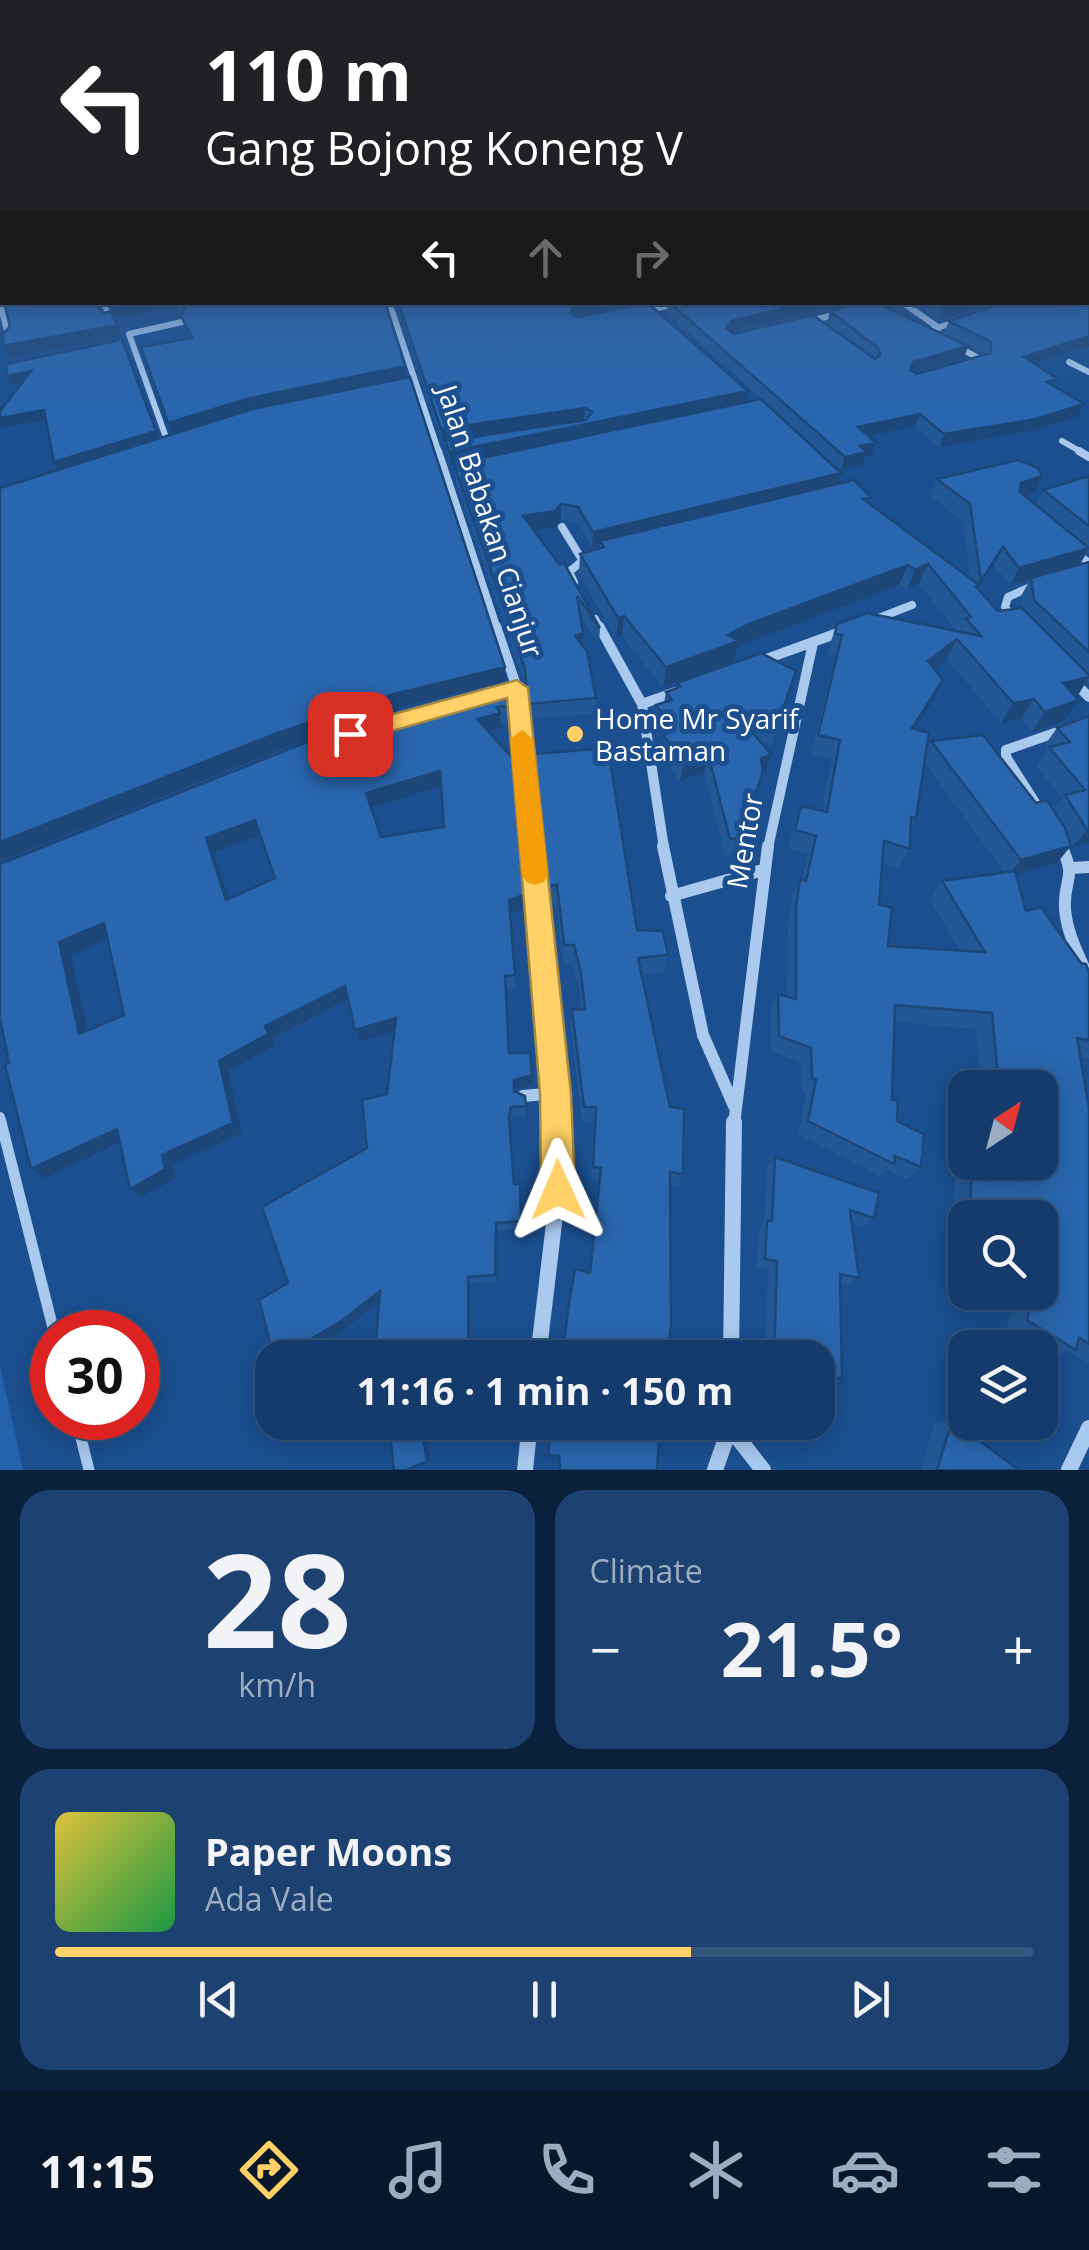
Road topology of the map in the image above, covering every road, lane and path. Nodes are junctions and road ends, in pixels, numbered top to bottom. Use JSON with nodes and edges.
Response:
{"nodes":[{"id":1,"x":1,"y":305,"type":"edge"},
{"id":2,"x":105,"y":305,"type":"edge"},
{"id":3,"x":647,"y":305,"type":"edge"},
{"id":4,"x":675,"y":305,"type":"edge"},
{"id":5,"x":905,"y":305,"type":"edge"},
{"id":6,"x":396,"y":309,"type":"edge"},
{"id":7,"x":652,"y":310,"type":"junction"},
{"id":8,"x":850,"y":311,"type":"edge"},
{"id":9,"x":110,"y":318,"type":"edge"},
{"id":10,"x":968,"y":318,"type":"edge"},
{"id":11,"x":812,"y":320,"type":"junction"},
{"id":12,"x":182,"y":322,"type":"edge"},
{"id":13,"x":665,"y":322,"type":"edge"},
{"id":14,"x":796,"y":324,"type":"edge"},
{"id":15,"x":915,"y":324,"type":"edge"},
{"id":16,"x":939,"y":328,"type":"junction"},
{"id":17,"x":927,"y":331,"type":"junction"},
{"id":18,"x":827,"y":332,"type":"edge"},
{"id":19,"x":8,"y":339,"type":"edge"},
{"id":20,"x":1069,"y":362,"type":"dead end"},
{"id":21,"x":974,"y":364,"type":"edge"},
{"id":22,"x":1089,"y":372,"type":"edge"},
{"id":23,"x":417,"y":383,"type":"junction"},
{"id":24,"x":402,"y":386,"type":"edge"},
{"id":25,"x":179,"y":440,"type":"edge"},
{"id":26,"x":1062,"y":441,"type":"dead end"},
{"id":27,"x":168,"y":443,"type":"junction"},
{"id":28,"x":155,"y":448,"type":"edge"},
{"id":29,"x":1089,"y":458,"type":"edge"},
{"id":30,"x":562,"y":527,"type":"dead end"},
{"id":31,"x":1064,"y":544,"type":"edge"},
{"id":32,"x":600,"y":553,"type":"edge"},
{"id":33,"x":581,"y":558,"type":"junction"},
{"id":34,"x":1089,"y":563,"type":"edge"},
{"id":35,"x":1052,"y":580,"type":"edge"},
{"id":36,"x":577,"y":588,"type":"edge"},
{"id":37,"x":586,"y":603,"type":"edge"},
{"id":38,"x":912,"y":605,"type":"dead end"},
{"id":39,"x":1025,"y":632,"type":"edge"},
{"id":40,"x":813,"y":643,"type":"junction"},
{"id":41,"x":745,"y":667,"type":"edge"},
{"id":42,"x":1063,"y":672,"type":"edge"},
{"id":43,"x":694,"y":686,"type":"edge"},
{"id":44,"x":517,"y":688,"type":"junction"},
{"id":45,"x":500,"y":691,"type":"edge"},
{"id":46,"x":1089,"y":698,"type":"edge"},
{"id":47,"x":642,"y":704,"type":"junction"},
{"id":48,"x":1089,"y":721,"type":"edge"},
{"id":49,"x":1048,"y":824,"type":"edge"},
{"id":50,"x":1058,"y":841,"type":"edge"},
{"id":51,"x":1089,"y":867,"type":"edge"},
{"id":52,"x":1072,"y":868,"type":"junction"},
{"id":53,"x":763,"y":870,"type":"junction"},
{"id":54,"x":672,"y":896,"type":"junction"},
{"id":55,"x":1089,"y":980,"type":"edge"},
{"id":56,"x":556,"y":1094,"type":"junction"},
{"id":57,"x":523,"y":1096,"type":"edge"},
{"id":58,"x":734,"y":1106,"type":"junction"},
{"id":59,"x":0,"y":1117,"type":"edge"},
{"id":60,"x":48,"y":1310,"type":"edge"},
{"id":61,"x":540,"y":1340,"type":"edge"},
{"id":62,"x":732,"y":1340,"type":"edge"},
{"id":63,"x":1089,"y":1428,"type":"edge"},
{"id":64,"x":82,"y":1440,"type":"edge"},
{"id":65,"x":528,"y":1440,"type":"edge"},
{"id":66,"x":726,"y":1440,"type":"edge"},
{"id":67,"x":741,"y":1440,"type":"edge"},
{"id":68,"x":89,"y":1470,"type":"edge"},
{"id":69,"x":524,"y":1470,"type":"edge"},
{"id":70,"x":715,"y":1470,"type":"edge"},
{"id":71,"x":762,"y":1470,"type":"edge"},
{"id":72,"x":1069,"y":1470,"type":"edge"}],
"edges":[{"from":1,"to":19,"type":"street"},
{"from":2,"to":9,"type":"street"},
{"from":3,"to":7,"type":"street"},
{"from":4,"to":7,"type":"street"},
{"from":5,"to":16,"type":"street"},
{"from":6,"to":23,"type":"street","name":"Jalan Babakan Cianjur"},
{"from":7,"to":13,"type":"street"},
{"from":8,"to":11,"type":"street"},
{"from":10,"to":16,"type":"street"},
{"from":11,"to":14,"type":"street"},
{"from":11,"to":18,"type":"street"},
{"from":12,"to":27,"type":"street"},
{"from":15,"to":17,"type":"street"},
{"from":16,"to":17,"type":"street"},
{"from":17,"to":21,"type":"street"},
{"from":20,"to":22,"type":"street"},
{"from":23,"to":24,"type":"street"},
{"from":23,"to":44,"type":"street","name":"Jalan Babakan Cianjur"},
{"from":25,"to":27,"type":"street"},
{"from":26,"to":29,"type":"street"},
{"from":27,"to":28,"type":"street"},
{"from":30,"to":33,"type":"street"},
{"from":31,"to":34,"type":"street"},
{"from":32,"to":33,"type":"street"},
{"from":33,"to":36,"type":"street"},
{"from":35,"to":39,"type":"street"},
{"from":37,"to":47,"type":"street"},
{"from":38,"to":40,"type":"street"},
{"from":40,"to":41,"type":"street"},
{"from":40,"to":53,"type":"street","name":"Mentor"},
{"from":42,"to":46,"type":"street"},
{"from":43,"to":47,"type":"street"},
{"from":44,"to":45,"type":"street"},
{"from":44,"to":56,"type":"street","name":"Jalan Babakan Cianjur"},
{"from":47,"to":54,"type":"street","name":"Mentor"},
{"from":48,"to":49,"type":"street"},
{"from":50,"to":52,"type":"street"},
{"from":51,"to":52,"type":"street"},
{"from":52,"to":55,"type":"street"},
{"from":53,"to":54,"type":"street"},
{"from":53,"to":58,"type":"street","name":"Mentor"},
{"from":54,"to":58,"type":"street","name":"Mentor"},
{"from":56,"to":57,"type":"street"},
{"from":56,"to":61,"type":"street","name":"Jalan Babakan Cianjur"},
{"from":58,"to":62,"type":"street","name":"Mentor"},
{"from":59,"to":60,"type":"lane"},
{"from":63,"to":72,"type":"street"},
{"from":64,"to":68,"type":"lane"},
{"from":65,"to":69,"type":"street"},
{"from":66,"to":70,"type":"street"},
{"from":67,"to":71,"type":"street"}]}
